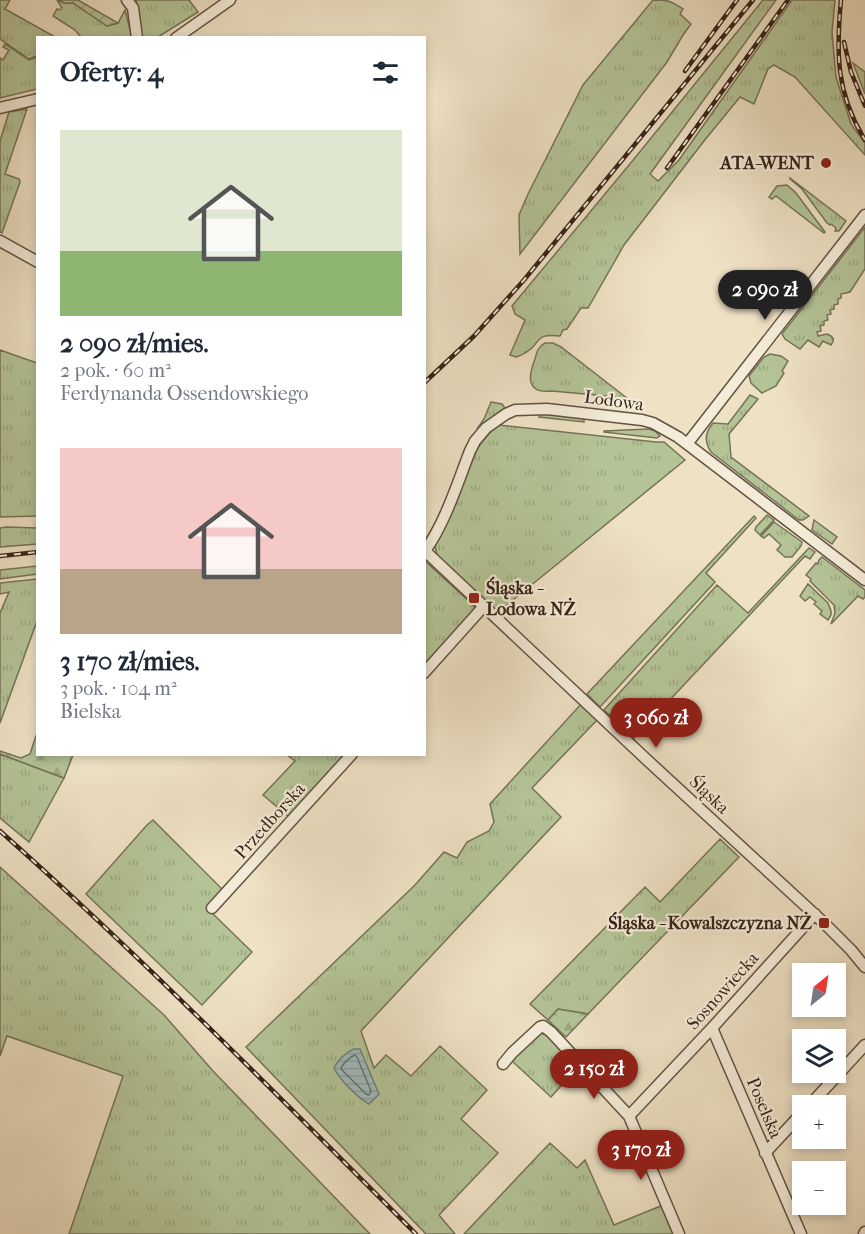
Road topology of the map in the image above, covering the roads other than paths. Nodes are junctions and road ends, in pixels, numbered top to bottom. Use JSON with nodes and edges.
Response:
{"nodes":[{"id":1,"x":127,"y":0,"type":"edge"},
{"id":2,"x":230,"y":0,"type":"edge"},
{"id":3,"x":137,"y":36,"type":"edge"},
{"id":4,"x":179,"y":36,"type":"edge"},
{"id":5,"x":36,"y":99,"type":"edge"},
{"id":6,"x":0,"y":108,"type":"edge"},
{"id":7,"x":865,"y":215,"type":"edge"},
{"id":8,"x":0,"y":242,"type":"edge"},
{"id":9,"x":36,"y":261,"type":"edge"},
{"id":10,"x":687,"y":444,"type":"junction"},
{"id":11,"x":426,"y":549,"type":"edge"},
{"id":12,"x":426,"y":551,"type":"edge"},
{"id":13,"x":865,"y":580,"type":"edge"},
{"id":14,"x":484,"y":606,"type":"junction"},
{"id":15,"x":426,"y":671,"type":"edge"},
{"id":16,"x":350,"y":756,"type":"edge"},
{"id":17,"x":212,"y":908,"type":"dead end"},
{"id":18,"x":815,"y":914,"type":"junction"},
{"id":19,"x":865,"y":967,"type":"edge"},
{"id":20,"x":712,"y":1028,"type":"junction"},
{"id":21,"x":865,"y":1045,"type":"edge"},
{"id":22,"x":503,"y":1064,"type":"dead end"},
{"id":23,"x":819,"y":1095,"type":"edge"},
{"id":24,"x":628,"y":1116,"type":"junction"},
{"id":25,"x":792,"y":1124,"type":"edge"},
{"id":26,"x":765,"y":1154,"type":"junction"},
{"id":27,"x":679,"y":1234,"type":"edge"},
{"id":28,"x":801,"y":1234,"type":"edge"}],
"edges":[{"from":1,"to":3,"type":"street"},
{"from":2,"to":4,"type":"street"},
{"from":5,"to":6,"type":"street"},
{"from":7,"to":10,"type":"street"},
{"from":8,"to":9,"type":"street"},
{"from":10,"to":11,"type":"street","name":"Lodowa"},
{"from":10,"to":13,"type":"street","name":"Lodowa"},
{"from":12,"to":14,"type":"street","name":"Śląska"},
{"from":14,"to":15,"type":"street"},
{"from":14,"to":18,"type":"street","name":"Śląska"},
{"from":16,"to":17,"type":"street","name":"Przedborska"},
{"from":18,"to":19,"type":"street","name":"Śląska"},
{"from":18,"to":20,"type":"street","name":"Sosnowiecka"},
{"from":20,"to":24,"type":"street","name":"Sosnowiecka"},
{"from":20,"to":26,"type":"street","name":"Poselska"},
{"from":21,"to":23,"type":"street"},
{"from":22,"to":24,"type":"street"},
{"from":24,"to":27,"type":"street"},
{"from":25,"to":26,"type":"street"},
{"from":26,"to":28,"type":"street","name":"Poselska"}]}
